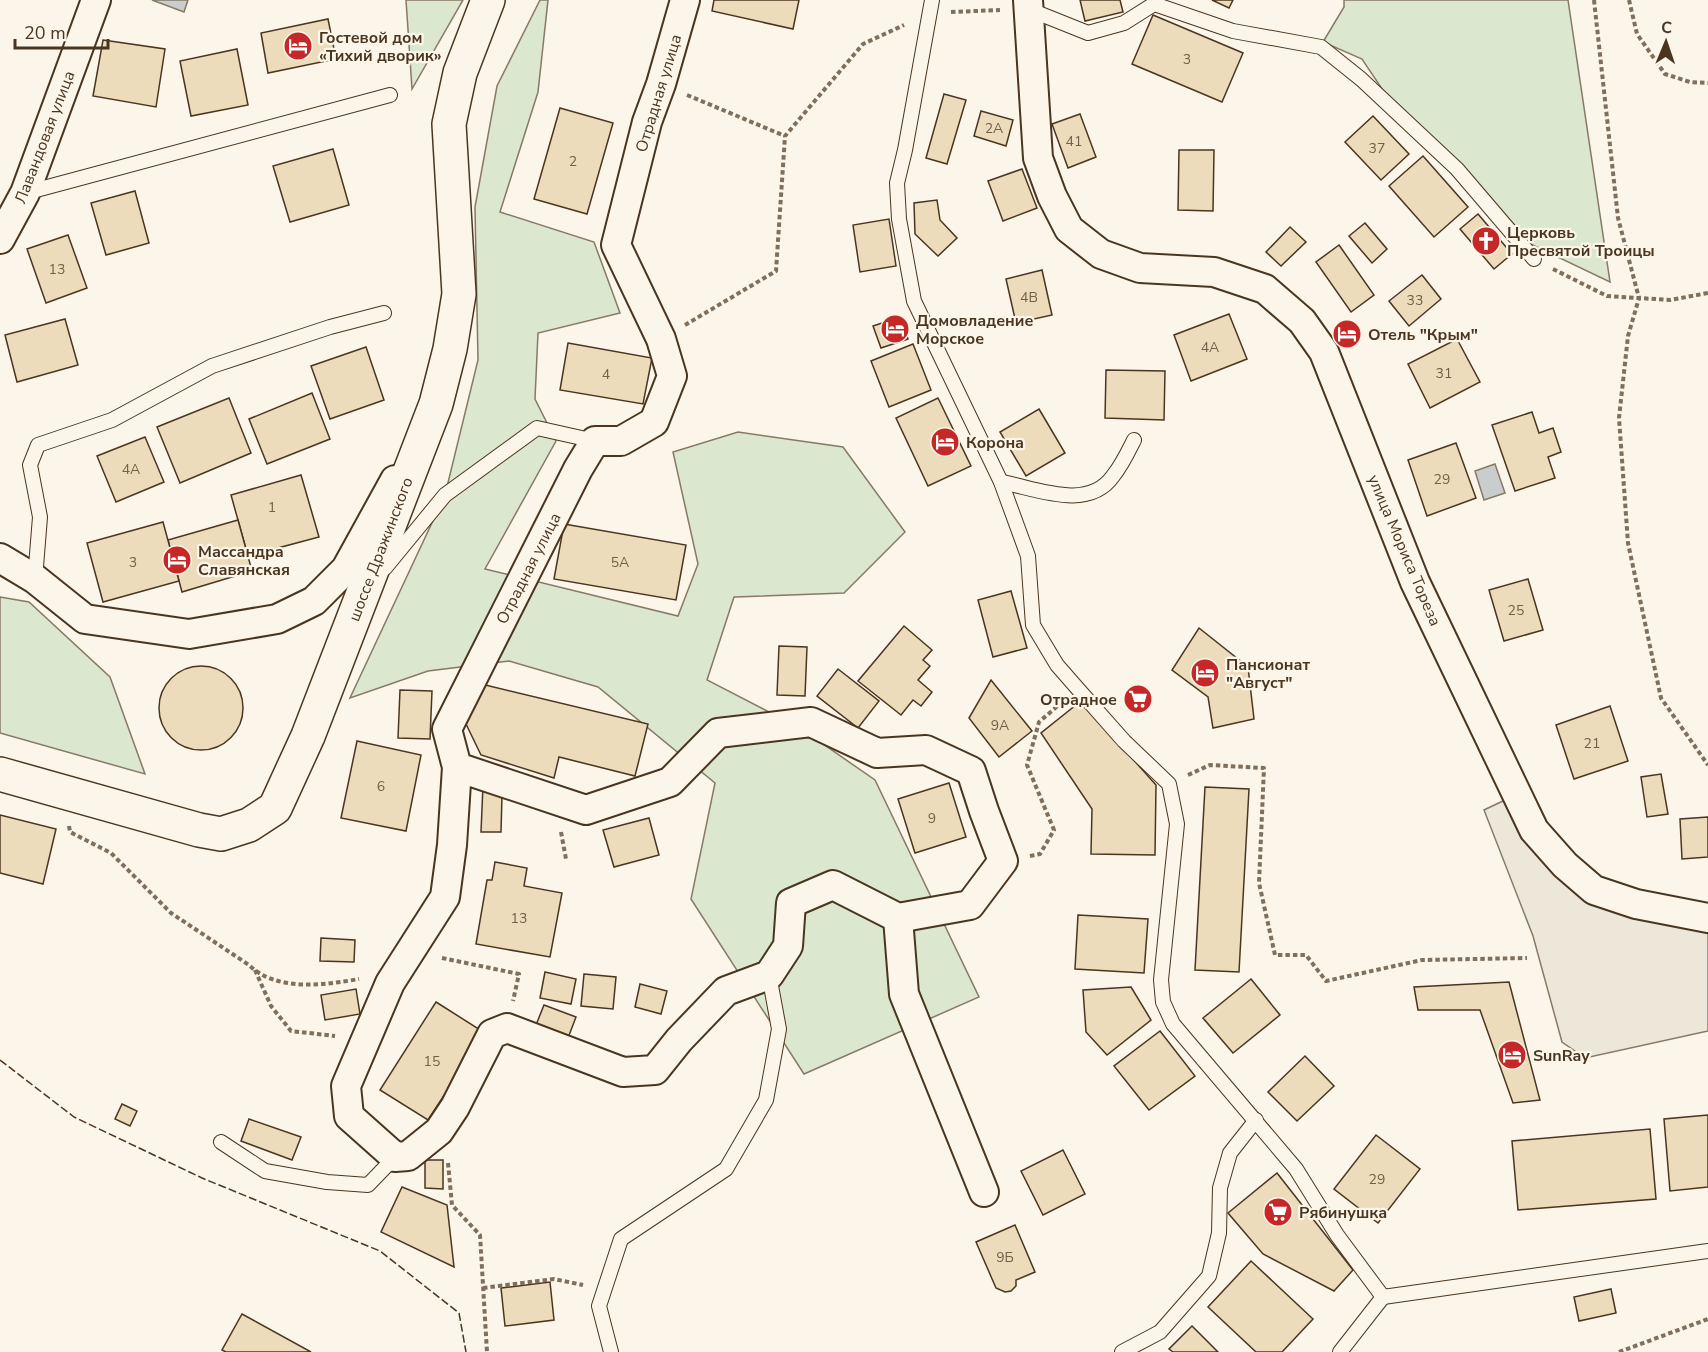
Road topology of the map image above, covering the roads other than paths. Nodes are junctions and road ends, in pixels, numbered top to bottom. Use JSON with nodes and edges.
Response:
{"nodes":[{"id":1,"x":96,"y":0,"type":"edge"},
{"id":2,"x":488,"y":0,"type":"edge"},
{"id":3,"x":685,"y":0,"type":"edge"},
{"id":4,"x":1028,"y":5,"type":"edge"},
{"id":5,"x":931,"y":6,"type":"edge"},
{"id":6,"x":390,"y":95,"type":"dead end"},
{"id":7,"x":26,"y":193,"type":"junction"},
{"id":8,"x":0,"y":239,"type":"edge"},
{"id":9,"x":1534,"y":259,"type":"road end"},
{"id":10,"x":384,"y":313,"type":"dead end"},
{"id":11,"x":436,"y":404,"type":"junction"},
{"id":12,"x":1134,"y":440,"type":"dead end"},
{"id":13,"x":595,"y":441,"type":"junction"},
{"id":14,"x":1001,"y":482,"type":"junction"},
{"id":15,"x":0,"y":558,"type":"edge"},
{"id":16,"x":35,"y":579,"type":"junction"},
{"id":17,"x":361,"y":598,"type":"junction"},
{"id":18,"x":457,"y":767,"type":"junction"},
{"id":19,"x":0,"y":774,"type":"edge"},
{"id":20,"x":898,"y":918,"type":"junction"},
{"id":21,"x":1708,"y":918,"type":"edge"},
{"id":22,"x":769,"y":975,"type":"junction"},
{"id":23,"x":1256,"y":1120,"type":"junction"},
{"id":24,"x":221,"y":1142,"type":"dead end"},
{"id":25,"x":395,"y":1157,"type":"junction"},
{"id":26,"x":984,"y":1192,"type":"dead end"},
{"id":27,"x":1708,"y":1251,"type":"edge"},
{"id":28,"x":1383,"y":1297,"type":"junction"},
{"id":29,"x":611,"y":1352,"type":"edge"},
{"id":30,"x":1122,"y":1352,"type":"edge"},
{"id":31,"x":1340,"y":1352,"type":"edge"}],
"edges":[{"from":1,"to":7,"type":"street","name":"Лавандовая улица"},
{"from":2,"to":11,"type":"main road","name":"шоссе Дражинского"},
{"from":3,"to":13,"type":"street","name":"Отрадная улица"},
{"from":4,"to":9,"type":"lane"},
{"from":4,"to":21,"type":"street","name":"улица Мориса Тореза"},
{"from":5,"to":14,"type":"lane"},
{"from":6,"to":7,"type":"lane"},
{"from":7,"to":8,"type":"street","name":"Лавандовая улица"},
{"from":10,"to":16,"type":"lane"},
{"from":11,"to":16,"type":"street"},
{"from":11,"to":17,"type":"main road","name":"шоссе Дражинского"},
{"from":12,"to":14,"type":"lane"},
{"from":13,"to":17,"type":"lane"},
{"from":13,"to":18,"type":"street","name":"Отрадная улица"},
{"from":14,"to":23,"type":"lane"},
{"from":15,"to":16,"type":"street"},
{"from":17,"to":19,"type":"main road","name":"шоссе Дражинского"},
{"from":18,"to":20,"type":"street"},
{"from":18,"to":25,"type":"street","name":"Отрадная улица"},
{"from":20,"to":22,"type":"street"},
{"from":20,"to":26,"type":"street"},
{"from":22,"to":25,"type":"street"},
{"from":22,"to":29,"type":"lane"},
{"from":23,"to":28,"type":"lane"},
{"from":23,"to":30,"type":"lane"},
{"from":24,"to":25,"type":"lane"},
{"from":27,"to":28,"type":"lane"},
{"from":28,"to":31,"type":"lane"}]}
